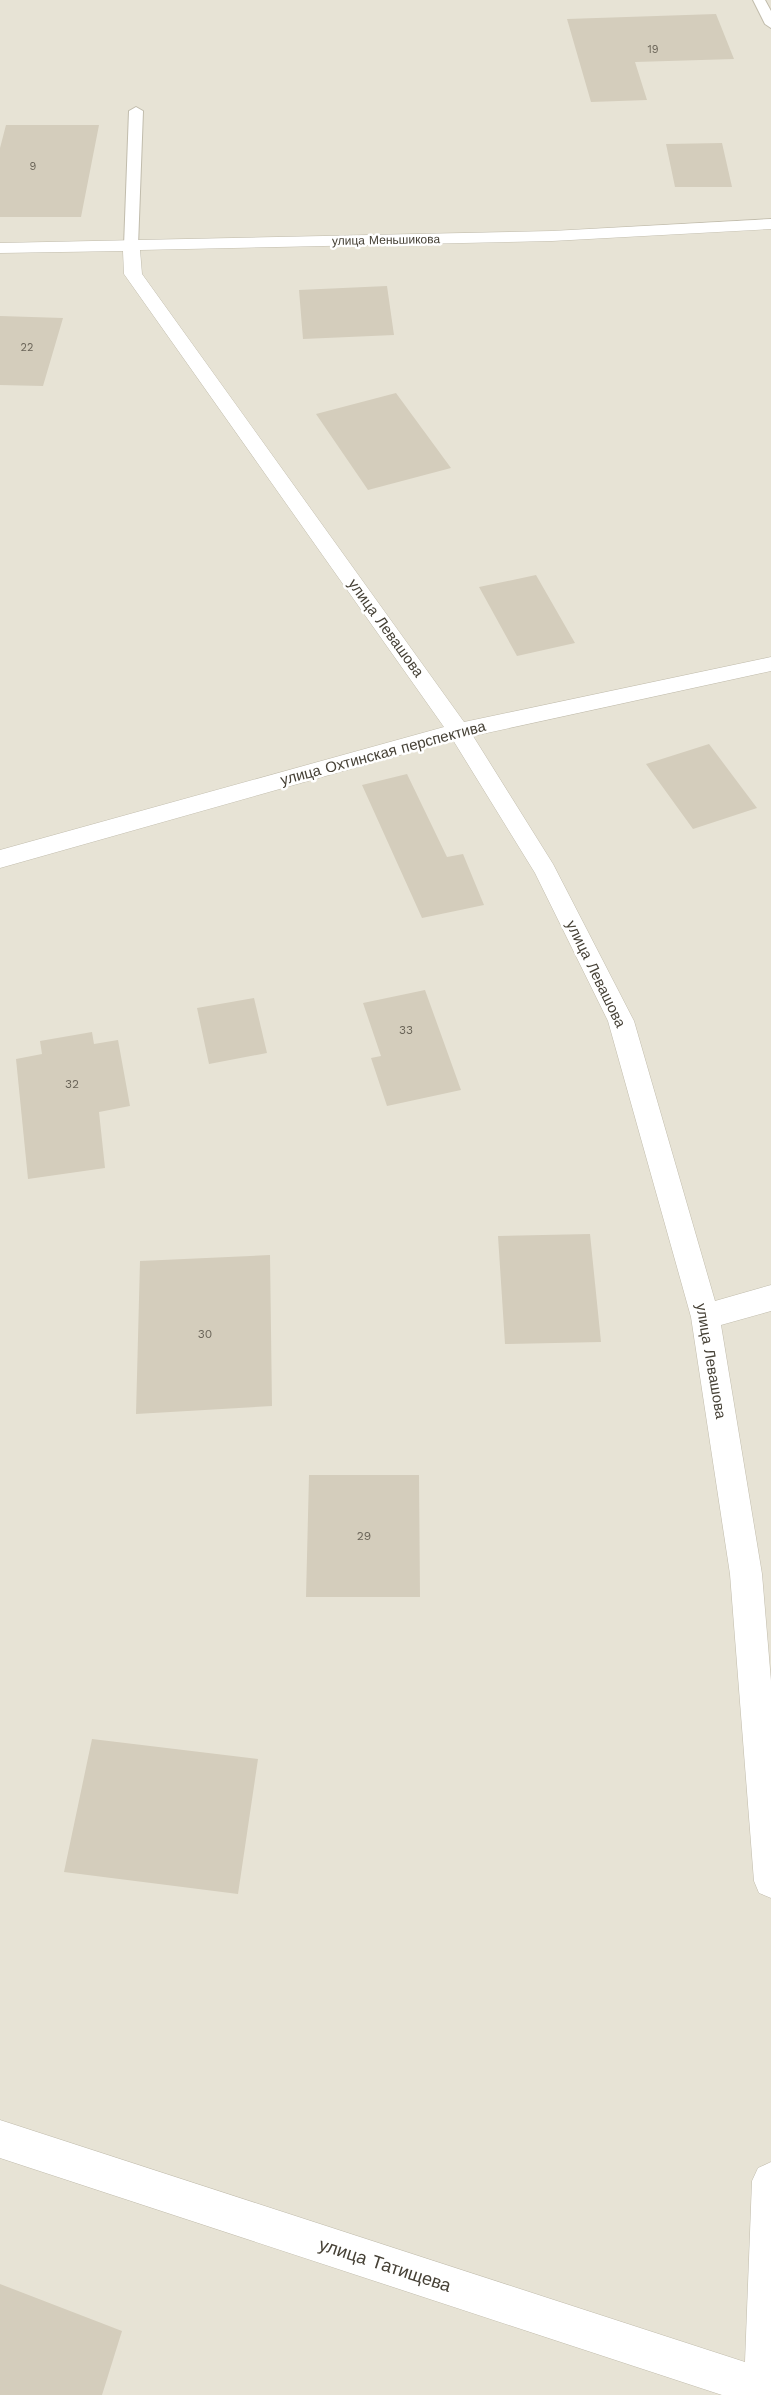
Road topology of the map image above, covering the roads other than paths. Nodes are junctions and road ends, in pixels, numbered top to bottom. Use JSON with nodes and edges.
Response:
{"nodes":[{"id":1,"x":759,"y":0,"type":"edge"},
{"id":2,"x":771,"y":24,"type":"edge"},
{"id":3,"x":136,"y":111,"type":"dead end"},
{"id":4,"x":771,"y":224,"type":"edge"},
{"id":5,"x":131,"y":246,"type":"junction"},
{"id":6,"x":0,"y":248,"type":"edge"},
{"id":7,"x":771,"y":664,"type":"edge"},
{"id":8,"x":459,"y":731,"type":"junction"},
{"id":9,"x":0,"y":859,"type":"edge"},
{"id":10,"x":771,"y":1298,"type":"edge"},
{"id":11,"x":705,"y":1317,"type":"junction"},
{"id":12,"x":771,"y":1881,"type":"edge"},
{"id":13,"x":0,"y":2139,"type":"edge"},
{"id":14,"x":771,"y":2180,"type":"edge"},
{"id":15,"x":767,"y":2392,"type":"edge"}],
"edges":[{"from":1,"to":2,"type":"lane"},
{"from":3,"to":5,"type":"lane"},
{"from":4,"to":5,"type":"street","name":"улица Меньшикова"},
{"from":5,"to":6,"type":"street","name":"улица Меньшикова"},
{"from":5,"to":8,"type":"street","name":"улица Левашова"},
{"from":7,"to":8,"type":"street","name":"улица Охтинская перспектива"},
{"from":8,"to":9,"type":"street","name":"улица Охтинская перспектива"},
{"from":8,"to":11,"type":"street","name":"улица Левашова"},
{"from":10,"to":11,"type":"street"},
{"from":11,"to":12,"type":"street","name":"улица Левашова"},
{"from":13,"to":15,"type":"street","name":"улица Татищева"},
{"from":14,"to":15,"type":"street"}]}
